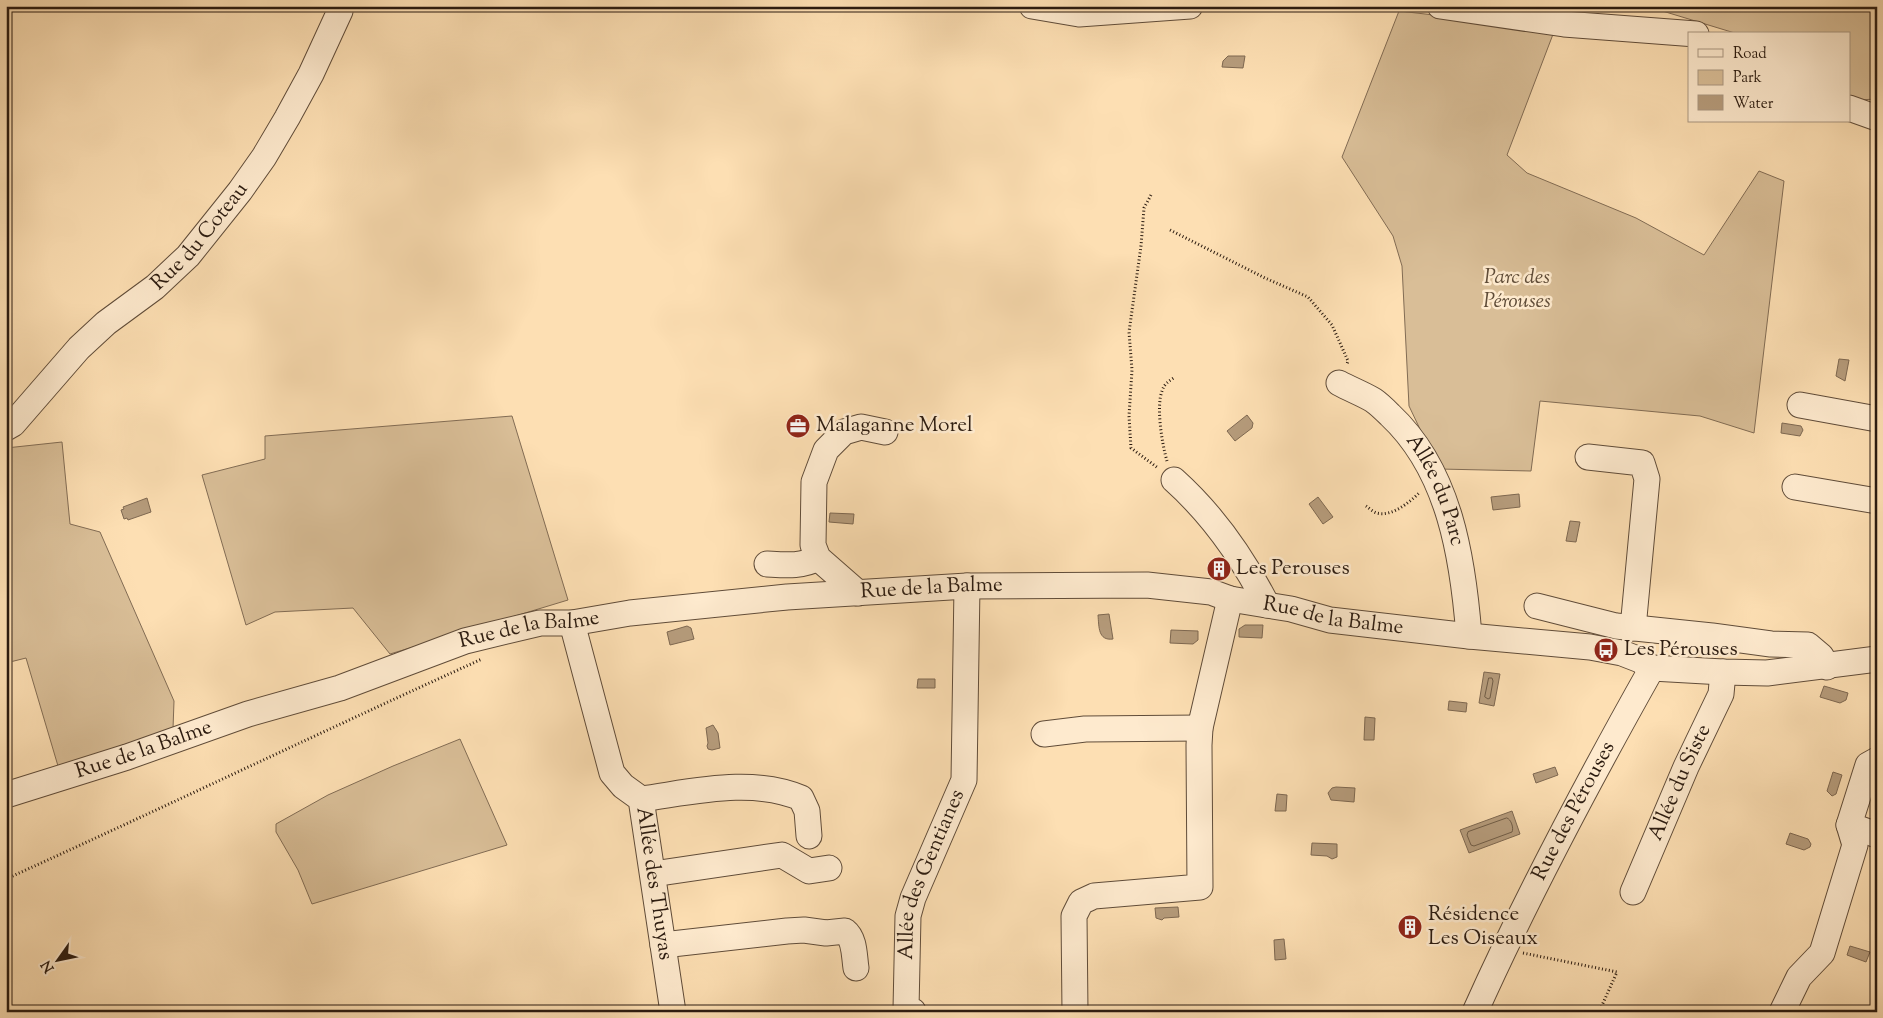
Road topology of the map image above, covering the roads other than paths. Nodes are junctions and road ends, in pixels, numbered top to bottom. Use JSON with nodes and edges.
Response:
{"nodes":[{"id":1,"x":341,"y":6,"type":"edge"},
{"id":2,"x":1032,"y":6,"type":"edge"},
{"id":3,"x":1190,"y":6,"type":"edge"},
{"id":4,"x":1440,"y":6,"type":"edge"},
{"id":5,"x":1688,"y":33,"type":"edge"},
{"id":6,"x":1850,"y":108,"type":"edge"},
{"id":7,"x":1877,"y":118,"type":"edge"},
{"id":8,"x":1339,"y":383,"type":"road end"},
{"id":9,"x":1800,"y":405,"type":"dead end"},
{"id":10,"x":1877,"y":419,"type":"edge"},
{"id":11,"x":6,"y":428,"type":"edge"},
{"id":12,"x":885,"y":432,"type":"dead end"},
{"id":13,"x":1588,"y":457,"type":"dead end"},
{"id":14,"x":1174,"y":480,"type":"road end"},
{"id":15,"x":1795,"y":487,"type":"dead end"},
{"id":16,"x":1877,"y":501,"type":"edge"},
{"id":17,"x":818,"y":558,"type":"junction"},
{"id":18,"x":767,"y":564,"type":"dead end"},
{"id":19,"x":967,"y":586,"type":"junction"},
{"id":20,"x":858,"y":593,"type":"junction"},
{"id":21,"x":1230,"y":599,"type":"junction"},
{"id":22,"x":1267,"y":604,"type":"junction"},
{"id":23,"x":1537,"y":606,"type":"dead end"},
{"id":24,"x":572,"y":623,"type":"junction"},
{"id":25,"x":1633,"y":628,"type":"junction"},
{"id":26,"x":1468,"y":636,"type":"junction"},
{"id":27,"x":1877,"y":659,"type":"edge"},
{"id":28,"x":1827,"y":667,"type":"junction"},
{"id":29,"x":1652,"y":668,"type":"junction"},
{"id":30,"x":1723,"y":672,"type":"junction"},
{"id":31,"x":1200,"y":728,"type":"junction"},
{"id":32,"x":1044,"y":734,"type":"dead end"},
{"id":33,"x":1877,"y":760,"type":"edge"},
{"id":34,"x":6,"y":795,"type":"edge"},
{"id":35,"x":641,"y":799,"type":"junction"},
{"id":36,"x":1850,"y":825,"type":"junction"},
{"id":37,"x":1877,"y":835,"type":"edge"},
{"id":38,"x":809,"y":836,"type":"dead end"},
{"id":39,"x":829,"y":868,"type":"dead end"},
{"id":40,"x":654,"y":874,"type":"junction"},
{"id":41,"x":1633,"y":892,"type":"dead end"},
{"id":42,"x":664,"y":945,"type":"junction"},
{"id":43,"x":856,"y":968,"type":"dead end"},
{"id":44,"x":913,"y":1011,"type":"edge"},
{"id":45,"x":673,"y":1012,"type":"edge"},
{"id":46,"x":1075,"y":1012,"type":"edge"},
{"id":47,"x":1475,"y":1012,"type":"edge"},
{"id":48,"x":1782,"y":1012,"type":"edge"}],
"edges":[{"from":1,"to":11,"type":"street","name":"Rue du Coteau"},
{"from":2,"to":3,"type":"street"},
{"from":4,"to":5,"type":"street"},
{"from":6,"to":7,"type":"street"},
{"from":8,"to":26,"type":"street","name":"Allée du Parc"},
{"from":9,"to":10,"type":"street"},
{"from":12,"to":17,"type":"street"},
{"from":13,"to":25,"type":"street"},
{"from":14,"to":22,"type":"street"},
{"from":15,"to":16,"type":"street"},
{"from":17,"to":18,"type":"street"},
{"from":17,"to":20,"type":"street"},
{"from":19,"to":20,"type":"street","name":"Rue de la Balme"},
{"from":19,"to":21,"type":"street","name":"Rue de la Balme"},
{"from":19,"to":44,"type":"street","name":"Allée des Gentianes"},
{"from":20,"to":24,"type":"street","name":"Rue de la Balme"},
{"from":21,"to":22,"type":"street","name":"Rue de la Balme"},
{"from":21,"to":31,"type":"street"},
{"from":22,"to":26,"type":"street","name":"Rue de la Balme"},
{"from":23,"to":25,"type":"street"},
{"from":24,"to":34,"type":"street","name":"Rue de la Balme"},
{"from":24,"to":35,"type":"street","name":"Allée des Thuyas"},
{"from":25,"to":28,"type":"street"},
{"from":26,"to":29,"type":"street","name":"Rue de la Balme"},
{"from":27,"to":28,"type":"street","name":"Rue de la Balme"},
{"from":28,"to":30,"type":"street","name":"Rue de la Balme"},
{"from":29,"to":30,"type":"street","name":"Rue de la Balme"},
{"from":29,"to":47,"type":"street","name":"Rue des Pérouses"},
{"from":30,"to":41,"type":"street","name":"Allée du Siste"},
{"from":31,"to":32,"type":"street"},
{"from":31,"to":46,"type":"street"},
{"from":33,"to":36,"type":"street"},
{"from":35,"to":38,"type":"street"},
{"from":35,"to":40,"type":"street","name":"Allée des Thuyas"},
{"from":36,"to":37,"type":"street"},
{"from":36,"to":48,"type":"street"},
{"from":39,"to":40,"type":"street"},
{"from":40,"to":42,"type":"street","name":"Allée des Thuyas"},
{"from":42,"to":43,"type":"street"},
{"from":42,"to":45,"type":"street","name":"Allée des Thuyas"}]}
